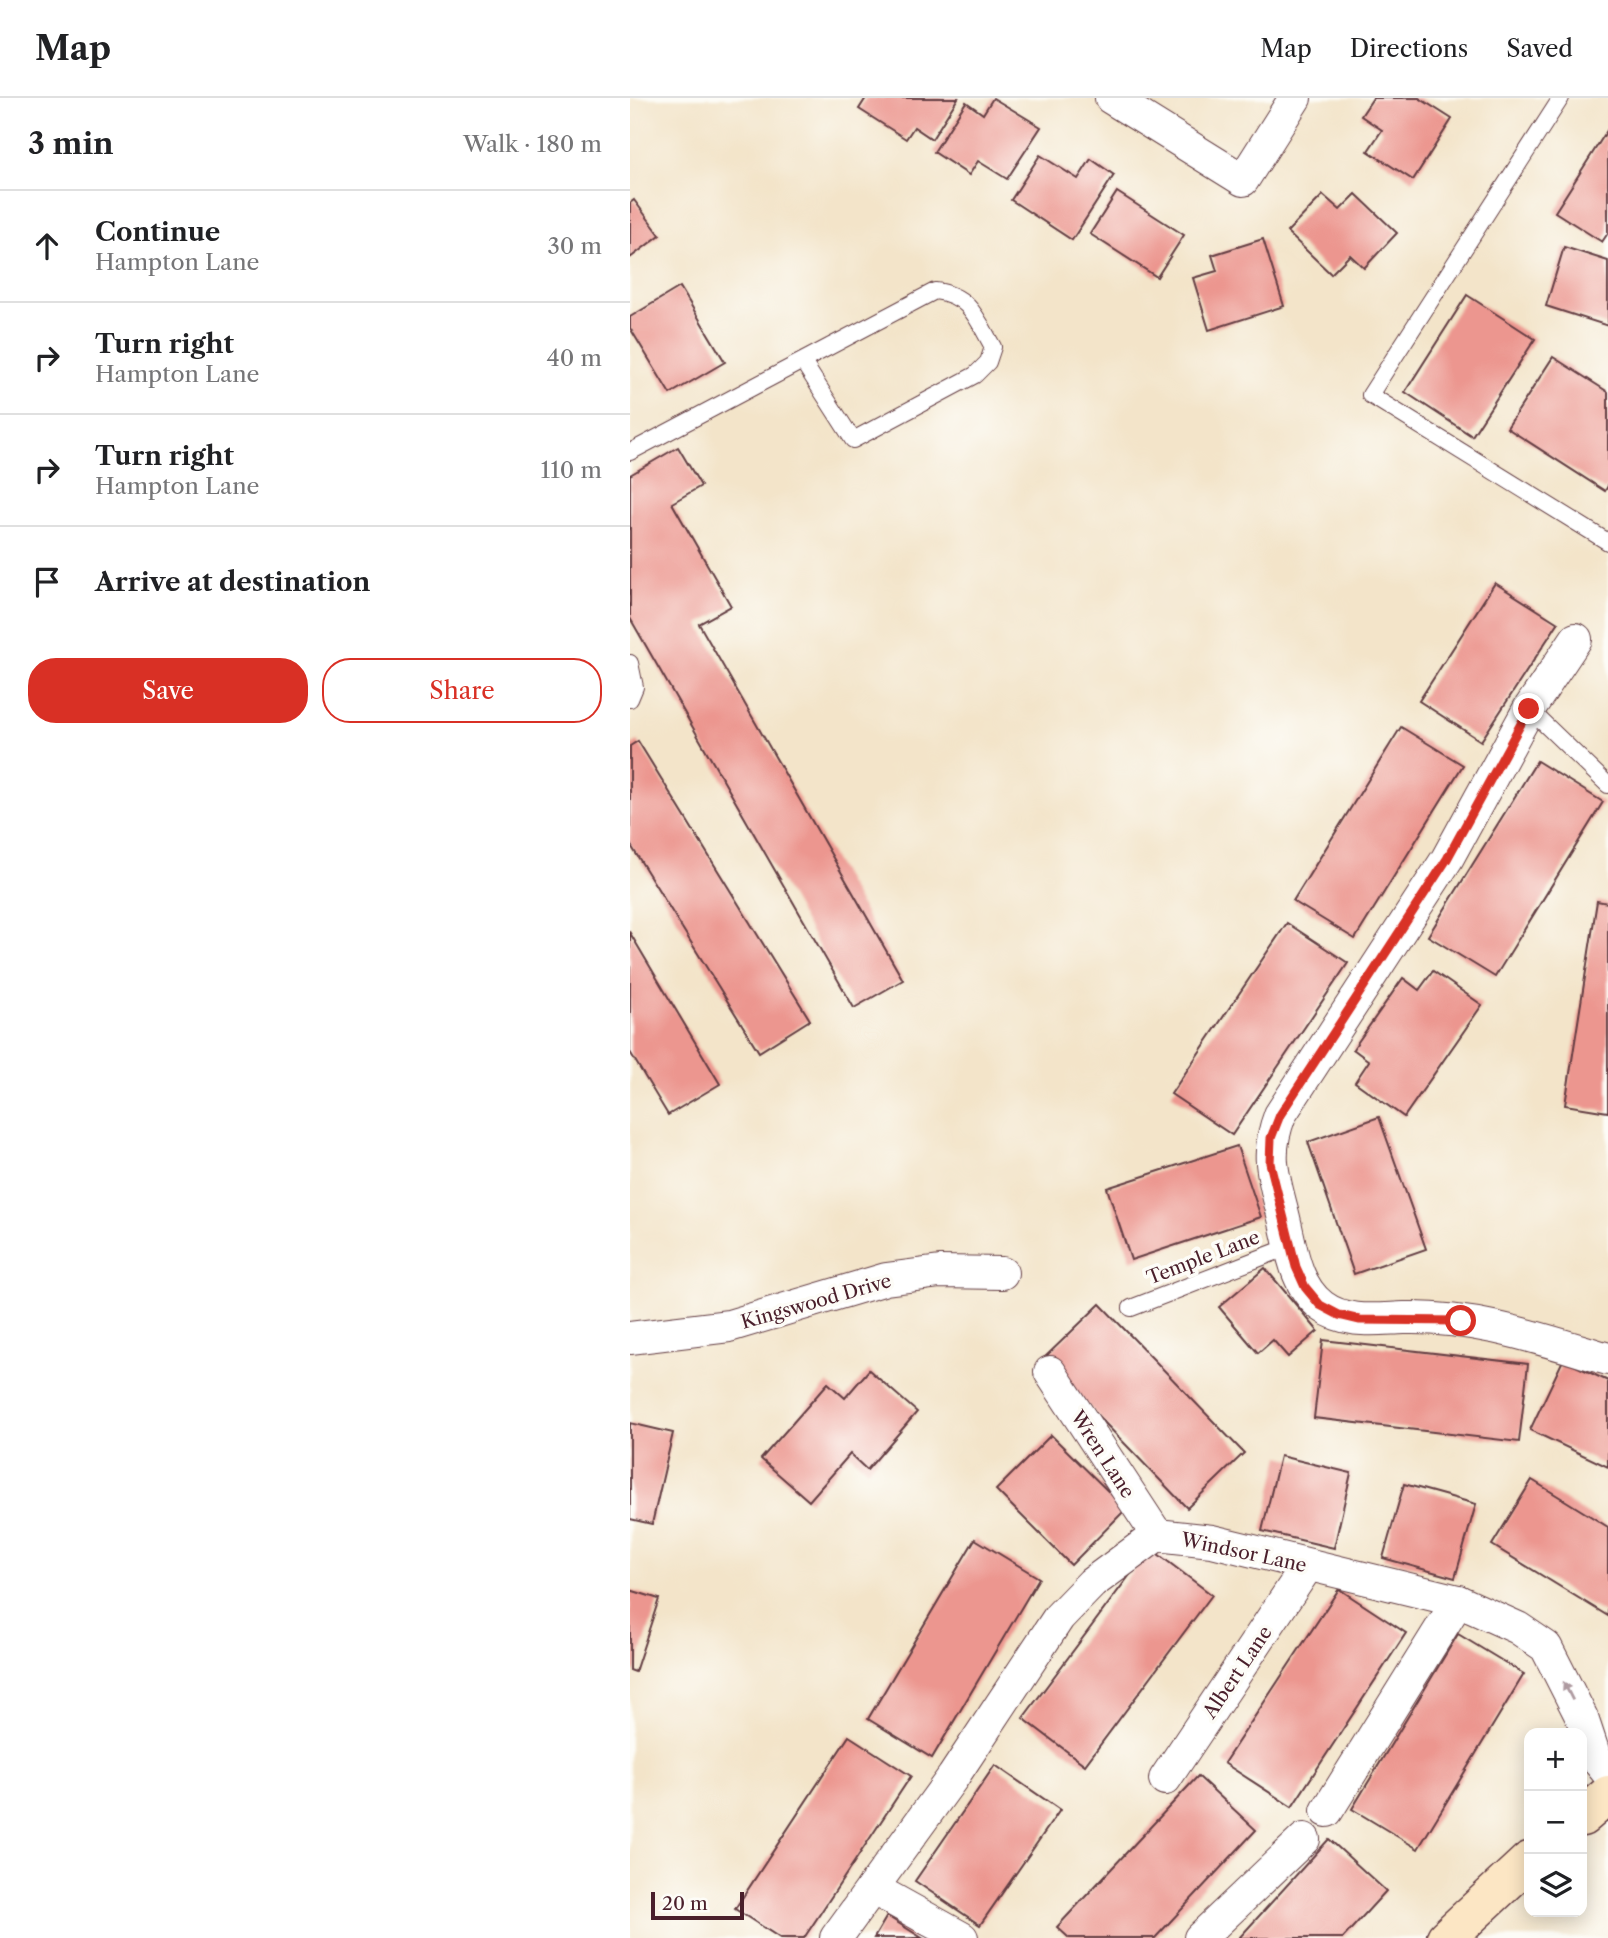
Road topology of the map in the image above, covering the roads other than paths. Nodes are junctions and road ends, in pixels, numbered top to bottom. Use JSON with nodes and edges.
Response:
{"nodes":[{"id":1,"x":1111,"y":98,"type":"edge"},
{"id":2,"x":1295,"y":98,"type":"edge"},
{"id":3,"x":1561,"y":98,"type":"edge"},
{"id":4,"x":803,"y":362,"type":"junction"},
{"id":5,"x":630,"y":452,"type":"edge"},
{"id":6,"x":1608,"y":542,"type":"edge"},
{"id":7,"x":1576,"y":639,"type":"dead end"},
{"id":8,"x":630,"y":663,"type":"edge"},
{"id":9,"x":630,"y":699,"type":"edge"},
{"id":10,"x":1529,"y":709,"type":"junction"},
{"id":11,"x":1608,"y":785,"type":"edge"},
{"id":12,"x":1291,"y":1246,"type":"junction"},
{"id":13,"x":1002,"y":1273,"type":"dead end"},
{"id":14,"x":1131,"y":1308,"type":"dead end"},
{"id":15,"x":630,"y":1338,"type":"edge"},
{"id":16,"x":1608,"y":1359,"type":"edge"},
{"id":17,"x":1049,"y":1372,"type":"dead end"},
{"id":18,"x":1157,"y":1535,"type":"junction"},
{"id":19,"x":1308,"y":1565,"type":"junction"},
{"id":20,"x":1458,"y":1601,"type":"junction"},
{"id":21,"x":1166,"y":1779,"type":"dead end"},
{"id":22,"x":1600,"y":1802,"type":"edge"},
{"id":23,"x":1327,"y":1811,"type":"dead end"},
{"id":24,"x":1304,"y":1839,"type":"dead end"},
{"id":25,"x":1524,"y":1866,"type":"edge"},
{"id":26,"x":872,"y":1888,"type":"junction"},
{"id":27,"x":836,"y":1938,"type":"edge"},
{"id":28,"x":962,"y":1938,"type":"edge"},
{"id":29,"x":1200,"y":1938,"type":"edge"},
{"id":30,"x":1446,"y":1938,"type":"edge"}],
"edges":[{"from":1,"to":2,"type":"street"},
{"from":3,"to":6,"type":"lane"},
{"from":4,"to":4,"type":"lane"},
{"from":4,"to":5,"type":"lane"},
{"from":7,"to":10,"type":"street"},
{"from":8,"to":9,"type":"lane"},
{"from":10,"to":11,"type":"lane"},
{"from":10,"to":12,"type":"street"},
{"from":12,"to":14,"type":"lane","name":"Temple Lane"},
{"from":12,"to":16,"type":"street"},
{"from":13,"to":15,"type":"street","name":"Kingswood Drive"},
{"from":17,"to":18,"type":"street","name":"Wren Lane"},
{"from":18,"to":19,"type":"street","name":"Windsor Lane"},
{"from":18,"to":26,"type":"street","name":"Windsor Lane"},
{"from":19,"to":20,"type":"street","name":"Windsor Lane"},
{"from":19,"to":21,"type":"street","name":"Albert Lane"},
{"from":22,"to":20,"type":"street","name":"Windsor Lane","one_way":true},
{"from":20,"to":23,"type":"street"},
{"from":24,"to":29,"type":"street"},
{"from":25,"to":30,"type":"street"},
{"from":26,"to":27,"type":"street","name":"Windsor Lane"},
{"from":26,"to":28,"type":"street"}]}
